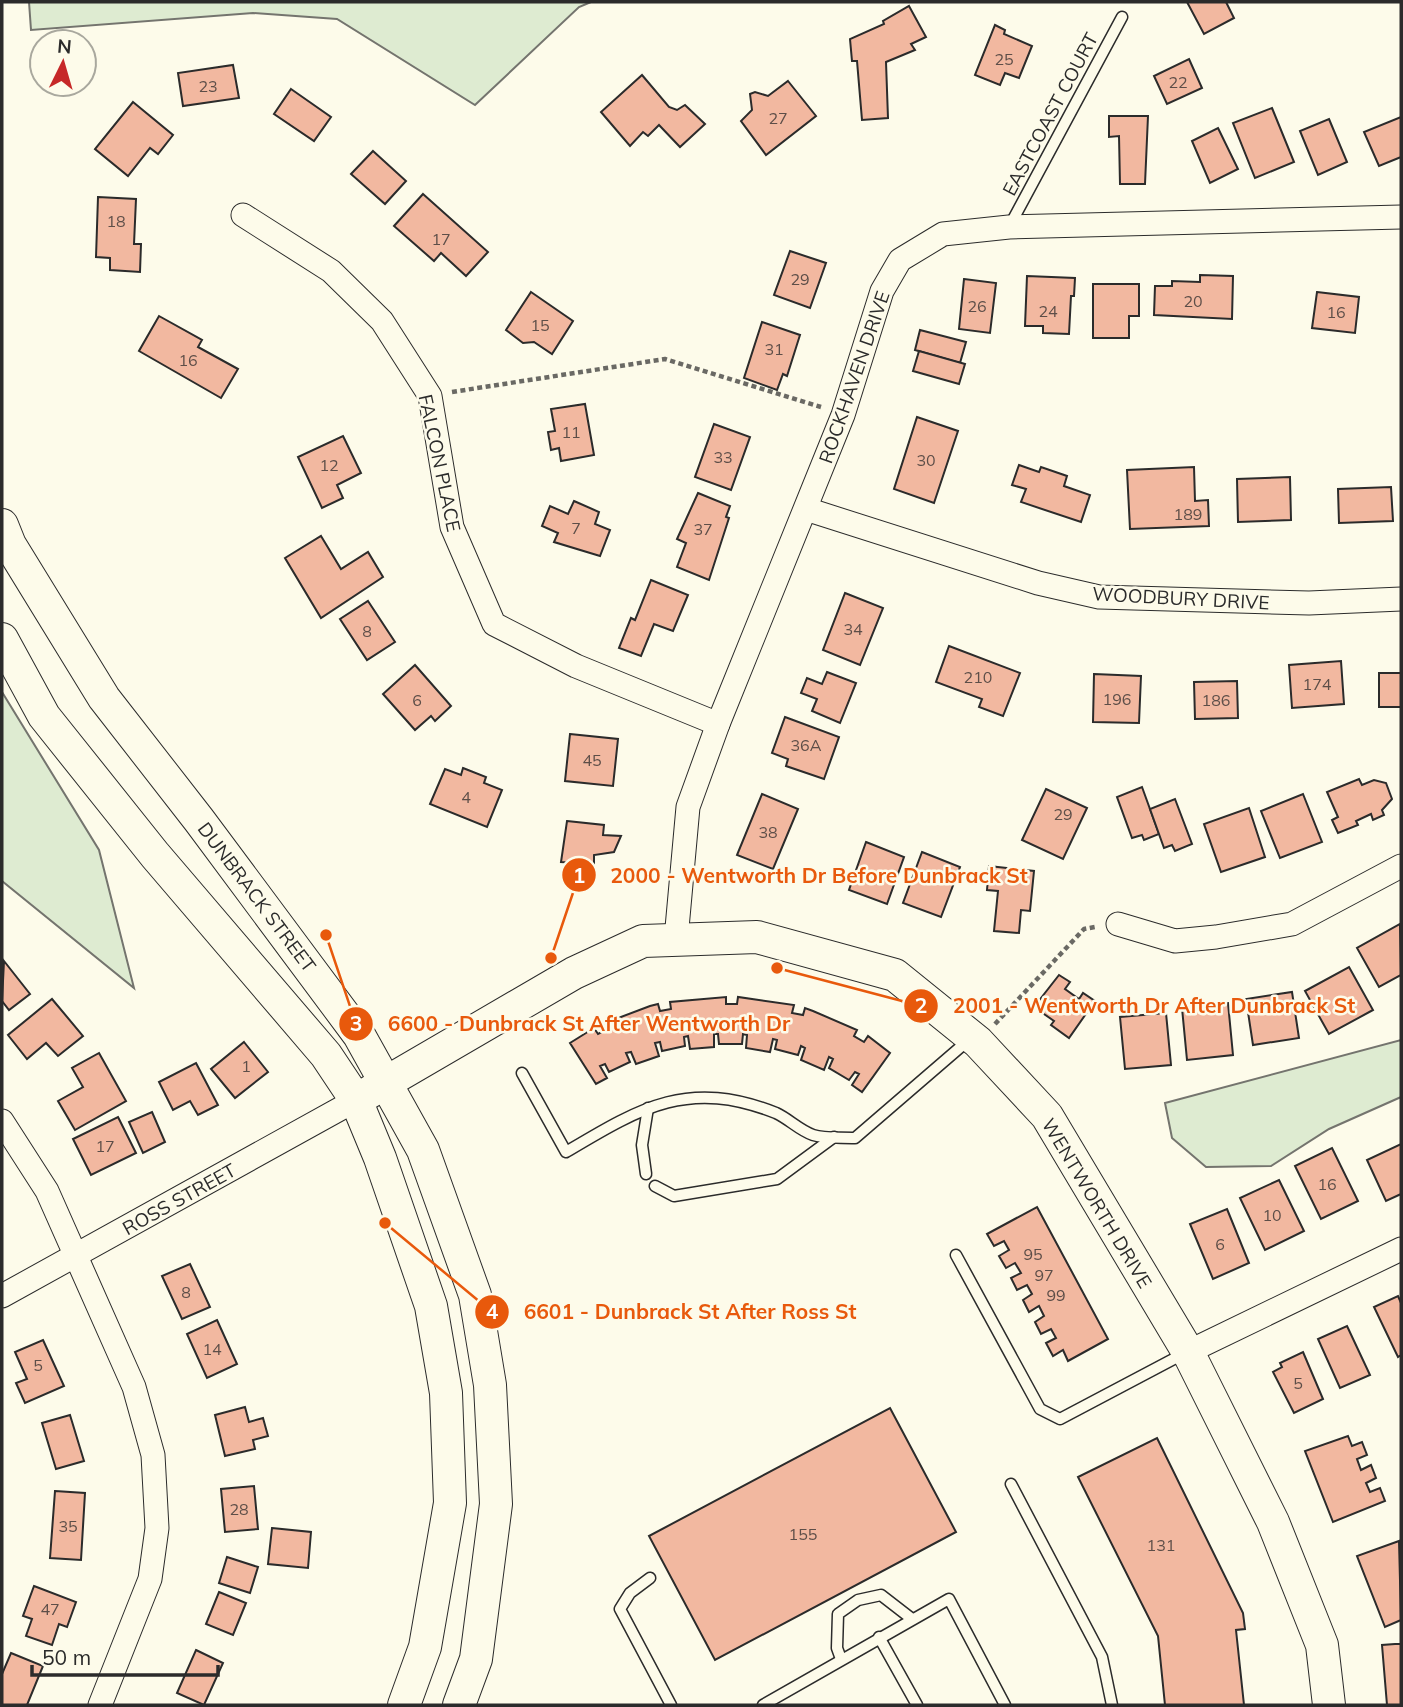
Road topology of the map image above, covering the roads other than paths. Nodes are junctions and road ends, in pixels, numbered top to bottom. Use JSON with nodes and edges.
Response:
{"nodes":[{"id":1,"x":1122,"y":18,"type":"dead end"},
{"id":2,"x":243,"y":215,"type":"dead end"},
{"id":3,"x":1401,"y":217,"type":"edge"},
{"id":4,"x":1009,"y":227,"type":"junction"},
{"id":5,"x":806,"y":509,"type":"junction"},
{"id":6,"x":2,"y":525,"type":"edge"},
{"id":7,"x":1401,"y":599,"type":"edge"},
{"id":8,"x":2,"y":639,"type":"edge"},
{"id":9,"x":718,"y":724,"type":"junction"},
{"id":10,"x":1401,"y":866,"type":"edge"},
{"id":11,"x":1118,"y":924,"type":"road end"},
{"id":12,"x":676,"y":939,"type":"junction"},
{"id":13,"x":975,"y":1040,"type":"junction"},
{"id":14,"x":522,"y":1073,"type":"dead end"},
{"id":15,"x":388,"y":1082,"type":"junction"},
{"id":16,"x":356,"y":1100,"type":"junction"},
{"id":17,"x":648,"y":1108,"type":"junction"},
{"id":18,"x":2,"y":1121,"type":"edge"},
{"id":19,"x":834,"y":1137,"type":"junction"},
{"id":20,"x":646,"y":1174,"type":"dead end"},
{"id":21,"x":655,"y":1186,"type":"dead end"},
{"id":22,"x":1401,"y":1249,"type":"edge"},
{"id":23,"x":956,"y":1255,"type":"dead end"},
{"id":24,"x":76,"y":1256,"type":"junction"},
{"id":25,"x":2,"y":1296,"type":"edge"},
{"id":26,"x":1188,"y":1352,"type":"junction"},
{"id":27,"x":1011,"y":1484,"type":"dead end"},
{"id":28,"x":650,"y":1578,"type":"dead end"},
{"id":29,"x":912,"y":1619,"type":"junction"},
{"id":30,"x":879,"y":1637,"type":"junction"},
{"id":31,"x":841,"y":1659,"type":"junction"},
{"id":32,"x":100,"y":1705,"type":"edge"},
{"id":33,"x":404,"y":1705,"type":"edge"},
{"id":34,"x":459,"y":1705,"type":"edge"},
{"id":35,"x":671,"y":1705,"type":"edge"},
{"id":36,"x":763,"y":1705,"type":"edge"},
{"id":37,"x":917,"y":1705,"type":"edge"},
{"id":38,"x":1005,"y":1705,"type":"edge"},
{"id":39,"x":1112,"y":1705,"type":"edge"},
{"id":40,"x":1329,"y":1705,"type":"edge"}],
"edges":[{"from":1,"to":4,"type":"lane","name":"EASTCOAST COURT"},
{"from":2,"to":9,"type":"street","name":"FALCON PLACE"},
{"from":3,"to":4,"type":"street","name":"ROCKHAVEN DRIVE"},
{"from":4,"to":5,"type":"street","name":"ROCKHAVEN DRIVE"},
{"from":5,"to":7,"type":"street","name":"WOODBURY DRIVE"},
{"from":5,"to":9,"type":"street","name":"ROCKHAVEN DRIVE"},
{"from":6,"to":15,"type":"main road","name":"DUNBRACK STREET"},
{"from":8,"to":16,"type":"main road"},
{"from":9,"to":12,"type":"street","name":"ROCKHAVEN DRIVE"},
{"from":10,"to":11,"type":"street"},
{"from":12,"to":13,"type":"main road","name":"WENTWORTH DRIVE"},
{"from":12,"to":15,"type":"main road","name":"WENTWORTH DRIVE"},
{"from":13,"to":19,"type":"lane"},
{"from":13,"to":26,"type":"main road","name":"WENTWORTH DRIVE"},
{"from":14,"to":17,"type":"lane"},
{"from":15,"to":16,"type":"main road","name":"WENTWORTH DRIVE"},
{"from":15,"to":34,"type":"main road","name":"DUNBRACK STREET"},
{"from":16,"to":24,"type":"street","name":"ROSS STREET"},
{"from":16,"to":33,"type":"main road"},
{"from":17,"to":19,"type":"lane"},
{"from":17,"to":20,"type":"lane"},
{"from":18,"to":24,"type":"street"},
{"from":19,"to":21,"type":"lane"},
{"from":22,"to":26,"type":"street"},
{"from":23,"to":26,"type":"lane"},
{"from":24,"to":25,"type":"street","name":"ROSS STREET"},
{"from":24,"to":32,"type":"street"},
{"from":26,"to":40,"type":"main road","name":"WENTWORTH DRIVE"},
{"from":27,"to":39,"type":"lane"},
{"from":28,"to":35,"type":"lane"},
{"from":29,"to":30,"type":"lane"},
{"from":29,"to":31,"type":"lane"},
{"from":29,"to":38,"type":"lane"},
{"from":30,"to":31,"type":"lane"},
{"from":30,"to":37,"type":"lane"},
{"from":31,"to":36,"type":"lane"}]}
